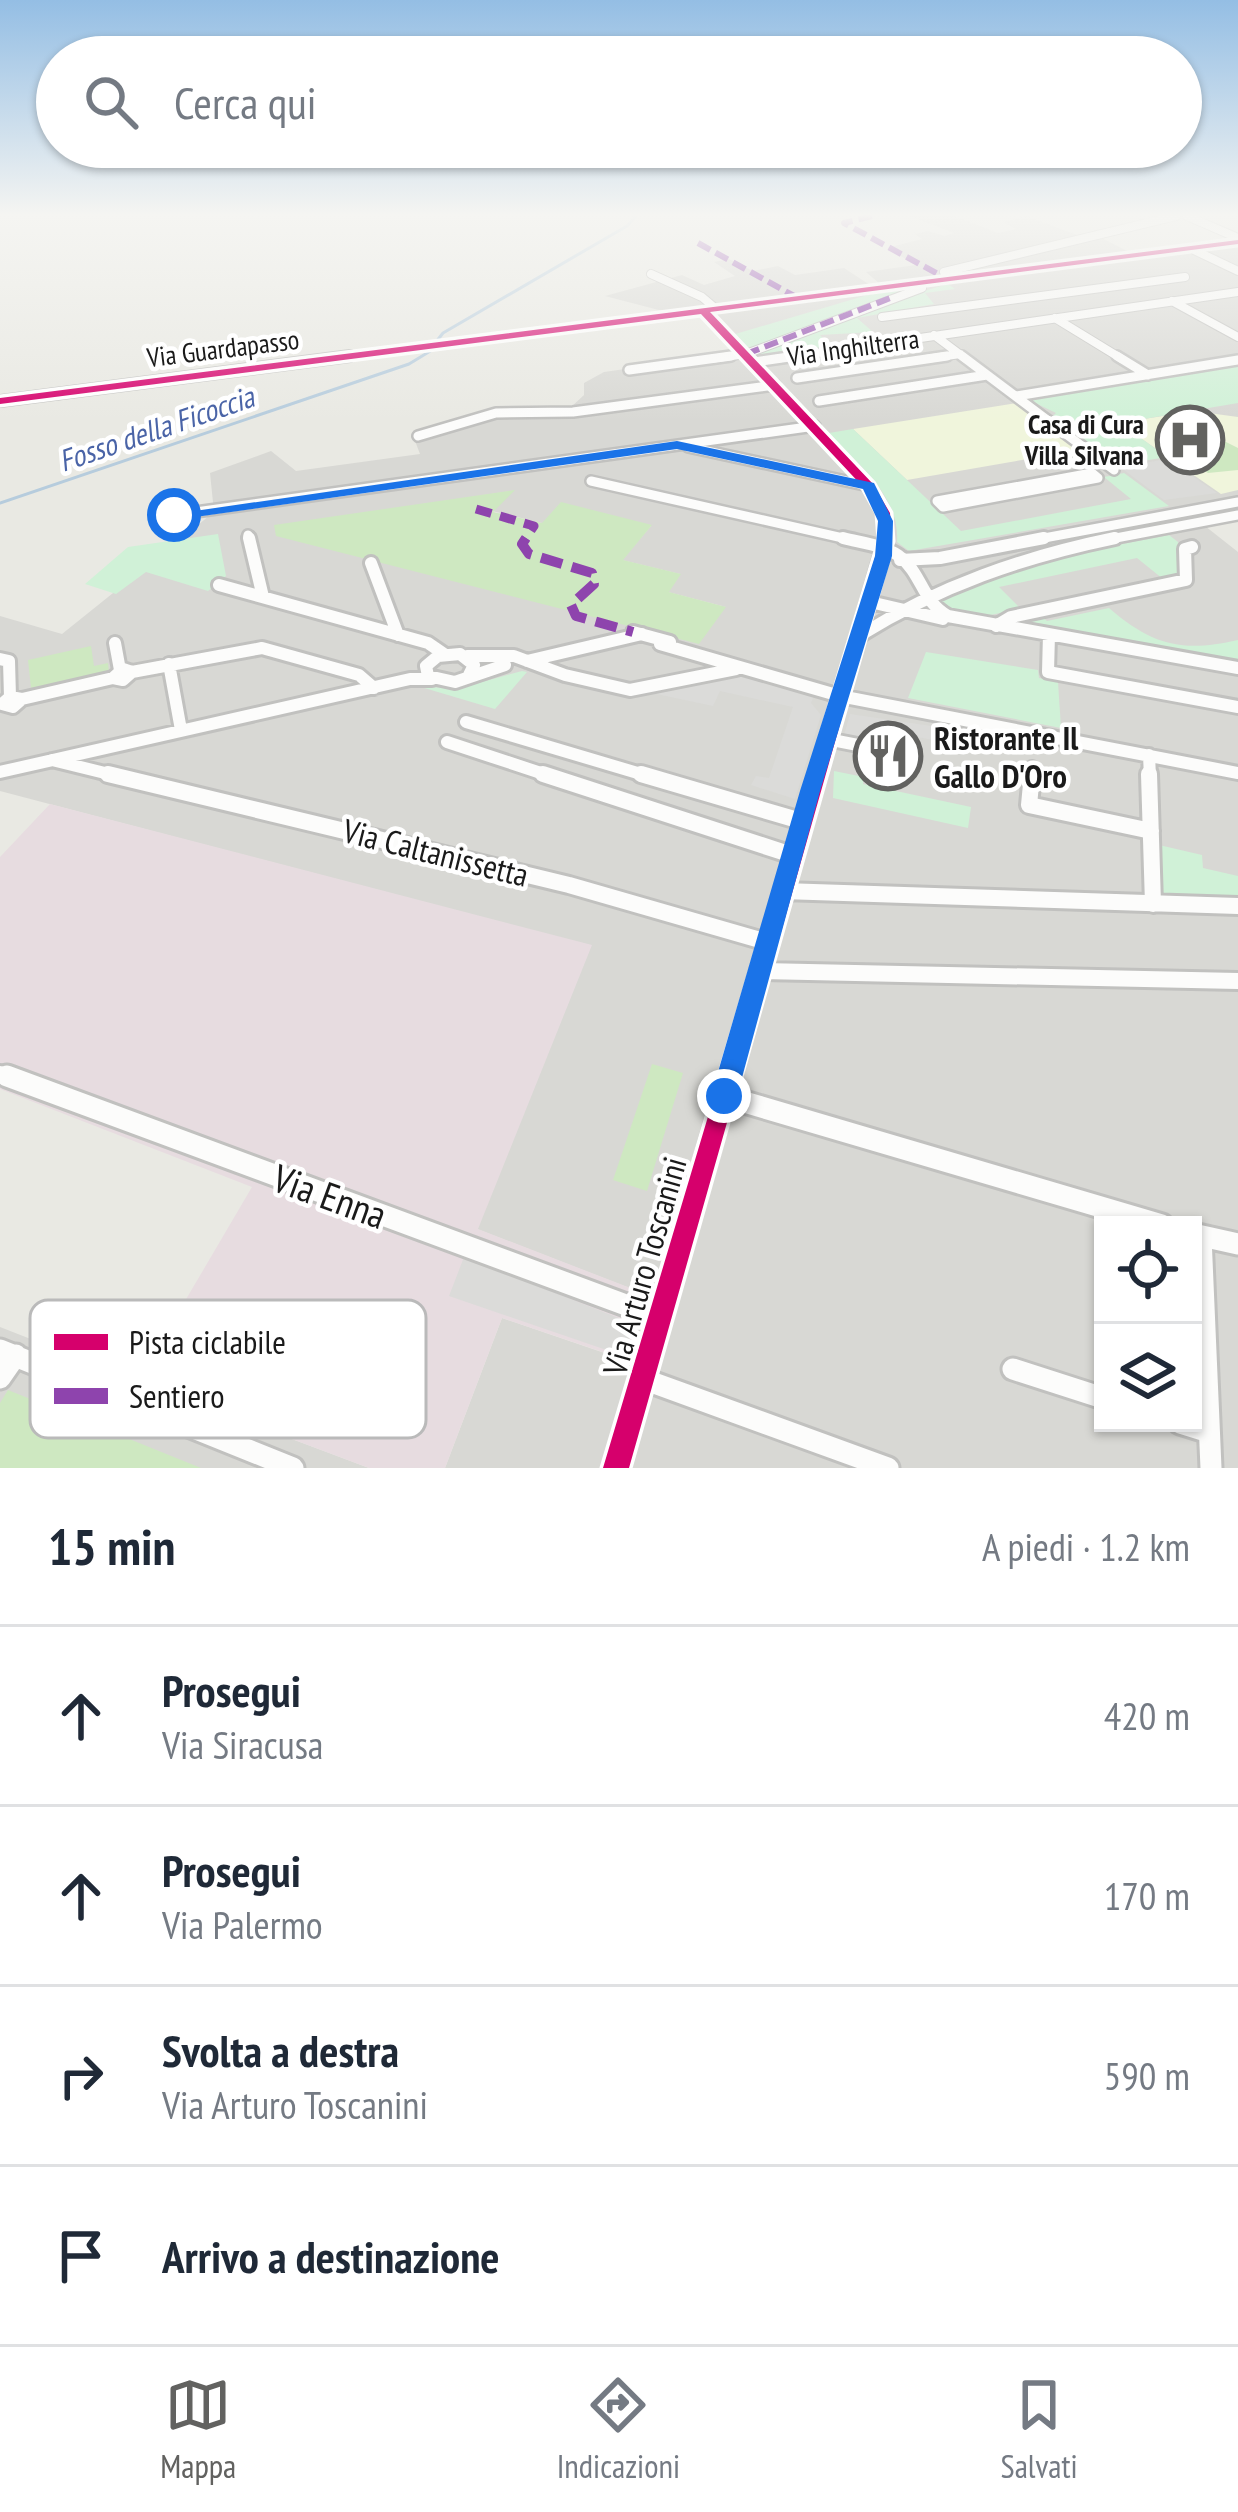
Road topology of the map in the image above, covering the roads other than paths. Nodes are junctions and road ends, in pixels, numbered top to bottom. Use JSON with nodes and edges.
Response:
{"nodes":[{"id":1,"x":675,"y":285,"type":"edge"},
{"id":2,"x":897,"y":285,"type":"edge"},
{"id":3,"x":924,"y":285,"type":"edge"},
{"id":4,"x":935,"y":285,"type":"edge"},
{"id":5,"x":1125,"y":285,"type":"edge"},
{"id":6,"x":1178,"y":285,"type":"edge"},
{"id":7,"x":886,"y":286,"type":"junction"},
{"id":8,"x":929,"y":286,"type":"junction"},
{"id":9,"x":1067,"y":292,"type":"junction"},
{"id":10,"x":1238,"y":292,"type":"edge"},
{"id":11,"x":901,"y":295,"type":"junction"},
{"id":12,"x":1202,"y":297,"type":"junction"},
{"id":13,"x":1172,"y":301,"type":"junction"},
{"id":14,"x":963,"y":306,"type":"junction"},
{"id":15,"x":709,"y":309,"type":"junction"},
{"id":16,"x":1100,"y":312,"type":"junction"},
{"id":17,"x":883,"y":317,"type":"dead end"},
{"id":18,"x":1055,"y":318,"type":"junction"},
{"id":19,"x":993,"y":327,"type":"junction"},
{"id":20,"x":934,"y":335,"type":"junction"},
{"id":21,"x":1238,"y":338,"type":"edge"},
{"id":22,"x":754,"y":354,"type":"junction"},
{"id":23,"x":960,"y":354,"type":"junction"},
{"id":24,"x":1238,"y":360,"type":"edge"},
{"id":25,"x":628,"y":370,"type":"dead end"},
{"id":26,"x":987,"y":375,"type":"junction"},
{"id":27,"x":1148,"y":375,"type":"junction"},
{"id":28,"x":797,"y":378,"type":"dead end"},
{"id":29,"x":775,"y":385,"type":"junction"},
{"id":30,"x":1016,"y":396,"type":"junction"},
{"id":31,"x":0,"y":401,"type":"edge"},
{"id":32,"x":819,"y":401,"type":"dead end"},
{"id":33,"x":815,"y":426,"type":"junction"},
{"id":34,"x":418,"y":436,"type":"dead end"},
{"id":35,"x":677,"y":445,"type":"junction"},
{"id":36,"x":1092,"y":473,"type":"junction"},
{"id":37,"x":591,"y":482,"type":"dead end"},
{"id":38,"x":869,"y":486,"type":"junction"},
{"id":39,"x":1238,"y":502,"type":"edge"},
{"id":40,"x":174,"y":515,"type":"dead end"},
{"id":41,"x":1205,"y":515,"type":"junction"},
{"id":42,"x":1238,"y":515,"type":"edge"},
{"id":43,"x":248,"y":535,"type":"dead end"},
{"id":44,"x":1192,"y":548,"type":"dead end"},
{"id":45,"x":884,"y":554,"type":"junction"},
{"id":46,"x":940,"y":558,"type":"junction"},
{"id":47,"x":907,"y":561,"type":"junction"},
{"id":48,"x":371,"y":563,"type":"dead end"},
{"id":49,"x":962,"y":578,"type":"junction"},
{"id":50,"x":219,"y":584,"type":"dead end"},
{"id":51,"x":923,"y":594,"type":"junction"},
{"id":52,"x":263,"y":597,"type":"junction"},
{"id":53,"x":869,"y":602,"type":"junction"},
{"id":54,"x":901,"y":612,"type":"junction"},
{"id":55,"x":978,"y":623,"type":"junction"},
{"id":56,"x":996,"y":626,"type":"junction"},
{"id":57,"x":617,"y":632,"type":"dead end"},
{"id":58,"x":1049,"y":634,"type":"junction"},
{"id":59,"x":398,"y":635,"type":"junction"},
{"id":60,"x":859,"y":636,"type":"junction"},
{"id":61,"x":601,"y":640,"type":"junction"},
{"id":62,"x":115,"y":644,"type":"dead end"},
{"id":63,"x":660,"y":644,"type":"dead end"},
{"id":64,"x":568,"y":652,"type":"junction"},
{"id":65,"x":444,"y":654,"type":"junction"},
{"id":66,"x":467,"y":656,"type":"junction"},
{"id":67,"x":0,"y":658,"type":"edge"},
{"id":68,"x":525,"y":661,"type":"junction"},
{"id":69,"x":169,"y":664,"type":"junction"},
{"id":70,"x":741,"y":668,"type":"junction"},
{"id":71,"x":1238,"y":668,"type":"edge"},
{"id":72,"x":429,"y":672,"type":"junction"},
{"id":73,"x":122,"y":673,"type":"junction"},
{"id":74,"x":469,"y":675,"type":"junction"},
{"id":75,"x":565,"y":676,"type":"junction"},
{"id":76,"x":372,"y":685,"type":"junction"},
{"id":77,"x":841,"y":693,"type":"junction"},
{"id":78,"x":9,"y":701,"type":"edge"},
{"id":79,"x":1238,"y":707,"type":"edge"},
{"id":80,"x":466,"y":722,"type":"dead end"},
{"id":81,"x":180,"y":727,"type":"junction"},
{"id":82,"x":826,"y":739,"type":"junction"},
{"id":83,"x":447,"y":742,"type":"dead end"},
{"id":84,"x":868,"y":747,"type":"dead end"},
{"id":85,"x":102,"y":748,"type":"junction"},
{"id":86,"x":1149,"y":755,"type":"junction"},
{"id":87,"x":52,"y":760,"type":"junction"},
{"id":88,"x":0,"y":768,"type":"edge"},
{"id":89,"x":1032,"y":768,"type":"dead end"},
{"id":90,"x":102,"y":770,"type":"junction"},
{"id":91,"x":1238,"y":773,"type":"edge"},
{"id":92,"x":801,"y":821,"type":"junction"},
{"id":93,"x":1151,"y":832,"type":"junction"},
{"id":94,"x":792,"y":855,"type":"junction"},
{"id":95,"x":783,"y":891,"type":"junction"},
{"id":96,"x":1153,"y":904,"type":"junction"},
{"id":97,"x":1238,"y":906,"type":"edge"},
{"id":98,"x":767,"y":942,"type":"junction"},
{"id":99,"x":759,"y":971,"type":"junction"},
{"id":100,"x":1238,"y":981,"type":"edge"},
{"id":101,"x":0,"y":1074,"type":"edge"},
{"id":102,"x":724,"y":1096,"type":"junction"},
{"id":103,"x":1131,"y":1216,"type":"edge"},
{"id":104,"x":1202,"y":1236,"type":"edge"},
{"id":105,"x":1238,"y":1244,"type":"edge"},
{"id":106,"x":1202,"y":1317,"type":"edge"},
{"id":107,"x":661,"y":1318,"type":"junction"},
{"id":108,"x":8,"y":1352,"type":"edge"},
{"id":109,"x":1013,"y":1369,"type":"dead end"},
{"id":110,"x":0,"y":1378,"type":"edge"},
{"id":111,"x":643,"y":1379,"type":"junction"},
{"id":112,"x":1094,"y":1395,"type":"edge"},
{"id":113,"x":1202,"y":1430,"type":"edge"},
{"id":114,"x":1209,"y":1432,"type":"junction"},
{"id":115,"x":219,"y":1438,"type":"edge"},
{"id":116,"x":293,"y":1468,"type":"edge"},
{"id":117,"x":616,"y":1468,"type":"edge"},
{"id":118,"x":888,"y":1468,"type":"edge"},
{"id":119,"x":1211,"y":1468,"type":"edge"}],
"edges":[{"from":1,"to":15,"type":"street"},
{"from":2,"to":7,"type":"street","name":"Via Guardapasso"},
{"from":3,"to":8,"type":"street"},
{"from":4,"to":8,"type":"street"},
{"from":5,"to":9,"type":"street"},
{"from":6,"to":12,"type":"street"},
{"from":7,"to":11,"type":"street"},
{"from":7,"to":15,"type":"street","name":"Via Guardapasso"},
{"from":8,"to":11,"type":"street"},
{"from":9,"to":14,"type":"street"},
{"from":9,"to":16,"type":"street"},
{"from":10,"to":12,"type":"street","name":"Via Inghilterra"},
{"from":11,"to":22,"type":"street"},
{"from":12,"to":13,"type":"street","name":"Via Inghilterra"},
{"from":13,"to":16,"type":"street","name":"Via Inghilterra"},
{"from":13,"to":21,"type":"street"},
{"from":14,"to":17,"type":"street"},
{"from":14,"to":19,"type":"street"},
{"from":15,"to":22,"type":"street"},
{"from":15,"to":31,"type":"street","name":"Via Guardapasso"},
{"from":16,"to":18,"type":"street","name":"Via Inghilterra"},
{"from":18,"to":19,"type":"street","name":"Via Inghilterra"},
{"from":18,"to":27,"type":"street"},
{"from":19,"to":20,"type":"street","name":"Via Inghilterra"},
{"from":20,"to":22,"type":"street","name":"Via Inghilterra"},
{"from":20,"to":23,"type":"street"},
{"from":22,"to":25,"type":"street"},
{"from":22,"to":29,"type":"street"},
{"from":23,"to":26,"type":"street"},
{"from":23,"to":28,"type":"street"},
{"from":24,"to":27,"type":"street"},
{"from":26,"to":30,"type":"street"},
{"from":26,"to":32,"type":"street"},
{"from":27,"to":30,"type":"street"},
{"from":29,"to":33,"type":"street"},
{"from":29,"to":34,"type":"street"},
{"from":30,"to":36,"type":"street"},
{"from":33,"to":35,"type":"street"},
{"from":33,"to":38,"type":"street"},
{"from":35,"to":38,"type":"street"},
{"from":35,"to":40,"type":"street"},
{"from":36,"to":36,"type":"street"},
{"from":37,"to":45,"type":"street"},
{"from":38,"to":45,"type":"street"},
{"from":39,"to":41,"type":"street"},
{"from":41,"to":42,"type":"street"},
{"from":41,"to":46,"type":"street"},
{"from":41,"to":49,"type":"street"},
{"from":43,"to":52,"type":"street"},
{"from":44,"to":56,"type":"street"},
{"from":45,"to":47,"type":"street"},
{"from":45,"to":53,"type":"street","name":"Via Arturo Toscanini"},
{"from":46,"to":47,"type":"street"},
{"from":46,"to":49,"type":"street"},
{"from":47,"to":51,"type":"street"},
{"from":48,"to":59,"type":"street"},
{"from":49,"to":51,"type":"street"},
{"from":50,"to":52,"type":"street"},
{"from":51,"to":54,"type":"street"},
{"from":51,"to":55,"type":"street"},
{"from":52,"to":59,"type":"street"},
{"from":53,"to":54,"type":"street"},
{"from":53,"to":60,"type":"street","name":"Via Arturo Toscanini"},
{"from":54,"to":55,"type":"street"},
{"from":54,"to":60,"type":"street"},
{"from":55,"to":56,"type":"street"},
{"from":56,"to":58,"type":"street"},
{"from":57,"to":61,"type":"street"},
{"from":58,"to":71,"type":"street"},
{"from":58,"to":79,"type":"street"},
{"from":59,"to":65,"type":"street"},
{"from":60,"to":77,"type":"street","name":"Via Arturo Toscanini"},
{"from":61,"to":64,"type":"street"},
{"from":61,"to":68,"type":"street"},
{"from":61,"to":77,"type":"street"},
{"from":62,"to":73,"type":"street"},
{"from":63,"to":70,"type":"street"},
{"from":64,"to":68,"type":"street"},
{"from":64,"to":75,"type":"street"},
{"from":65,"to":66,"type":"street"},
{"from":65,"to":72,"type":"street"},
{"from":66,"to":68,"type":"street"},
{"from":66,"to":74,"type":"street"},
{"from":67,"to":78,"type":"street","name":"Via Caltanissetta"},
{"from":68,"to":74,"type":"street","name":"Via Caltanissetta"},
{"from":68,"to":75,"type":"street"},
{"from":69,"to":73,"type":"street","name":"Via Caltanissetta"},
{"from":69,"to":76,"type":"street","name":"Via Caltanissetta"},
{"from":69,"to":81,"type":"street"},
{"from":70,"to":75,"type":"street"},
{"from":70,"to":77,"type":"street"},
{"from":72,"to":74,"type":"street","name":"Via Caltanissetta"},
{"from":72,"to":76,"type":"street","name":"Via Caltanissetta"},
{"from":73,"to":78,"type":"street","name":"Via Caltanissetta"},
{"from":76,"to":81,"type":"street","name":"Via Caltanissetta"},
{"from":77,"to":82,"type":"street","name":"Via Arturo Toscanini"},
{"from":77,"to":86,"type":"street"},
{"from":80,"to":92,"type":"street"},
{"from":81,"to":85,"type":"street","name":"Via Caltanissetta"},
{"from":81,"to":88,"type":"street","name":"Via Caltanissetta"},
{"from":82,"to":84,"type":"street"},
{"from":82,"to":92,"type":"street","name":"Via Arturo Toscanini"},
{"from":83,"to":94,"type":"street"},
{"from":85,"to":87,"type":"street","name":"Via Caltanissetta"},
{"from":85,"to":90,"type":"street"},
{"from":86,"to":91,"type":"street"},
{"from":86,"to":93,"type":"street"},
{"from":87,"to":88,"type":"street","name":"Via Caltanissetta"},
{"from":87,"to":90,"type":"street","name":"Via Caltanissetta"},
{"from":89,"to":93,"type":"street"},
{"from":90,"to":98,"type":"street","name":"Via Caltanissetta"},
{"from":92,"to":94,"type":"street","name":"Via Arturo Toscanini"},
{"from":93,"to":96,"type":"street"},
{"from":94,"to":95,"type":"street","name":"Via Arturo Toscanini"},
{"from":95,"to":96,"type":"street"},
{"from":95,"to":98,"type":"street","name":"Via Arturo Toscanini"},
{"from":96,"to":97,"type":"street"},
{"from":98,"to":99,"type":"street","name":"Via Arturo Toscanini"},
{"from":99,"to":100,"type":"street"},
{"from":99,"to":102,"type":"street","name":"Via Arturo Toscanini"},
{"from":101,"to":107,"type":"street","name":"Via Enna"},
{"from":102,"to":103,"type":"street"},
{"from":102,"to":107,"type":"street","name":"Via Arturo Toscanini"},
{"from":104,"to":105,"type":"street"},
{"from":106,"to":114,"type":"street"},
{"from":107,"to":111,"type":"street","name":"Via Arturo Toscanini"},
{"from":108,"to":110,"type":"street"},
{"from":109,"to":112,"type":"street"},
{"from":111,"to":117,"type":"street","name":"Via Arturo Toscanini"},
{"from":111,"to":118,"type":"street"},
{"from":113,"to":114,"type":"street"},
{"from":114,"to":119,"type":"street"},
{"from":115,"to":116,"type":"street"}]}
